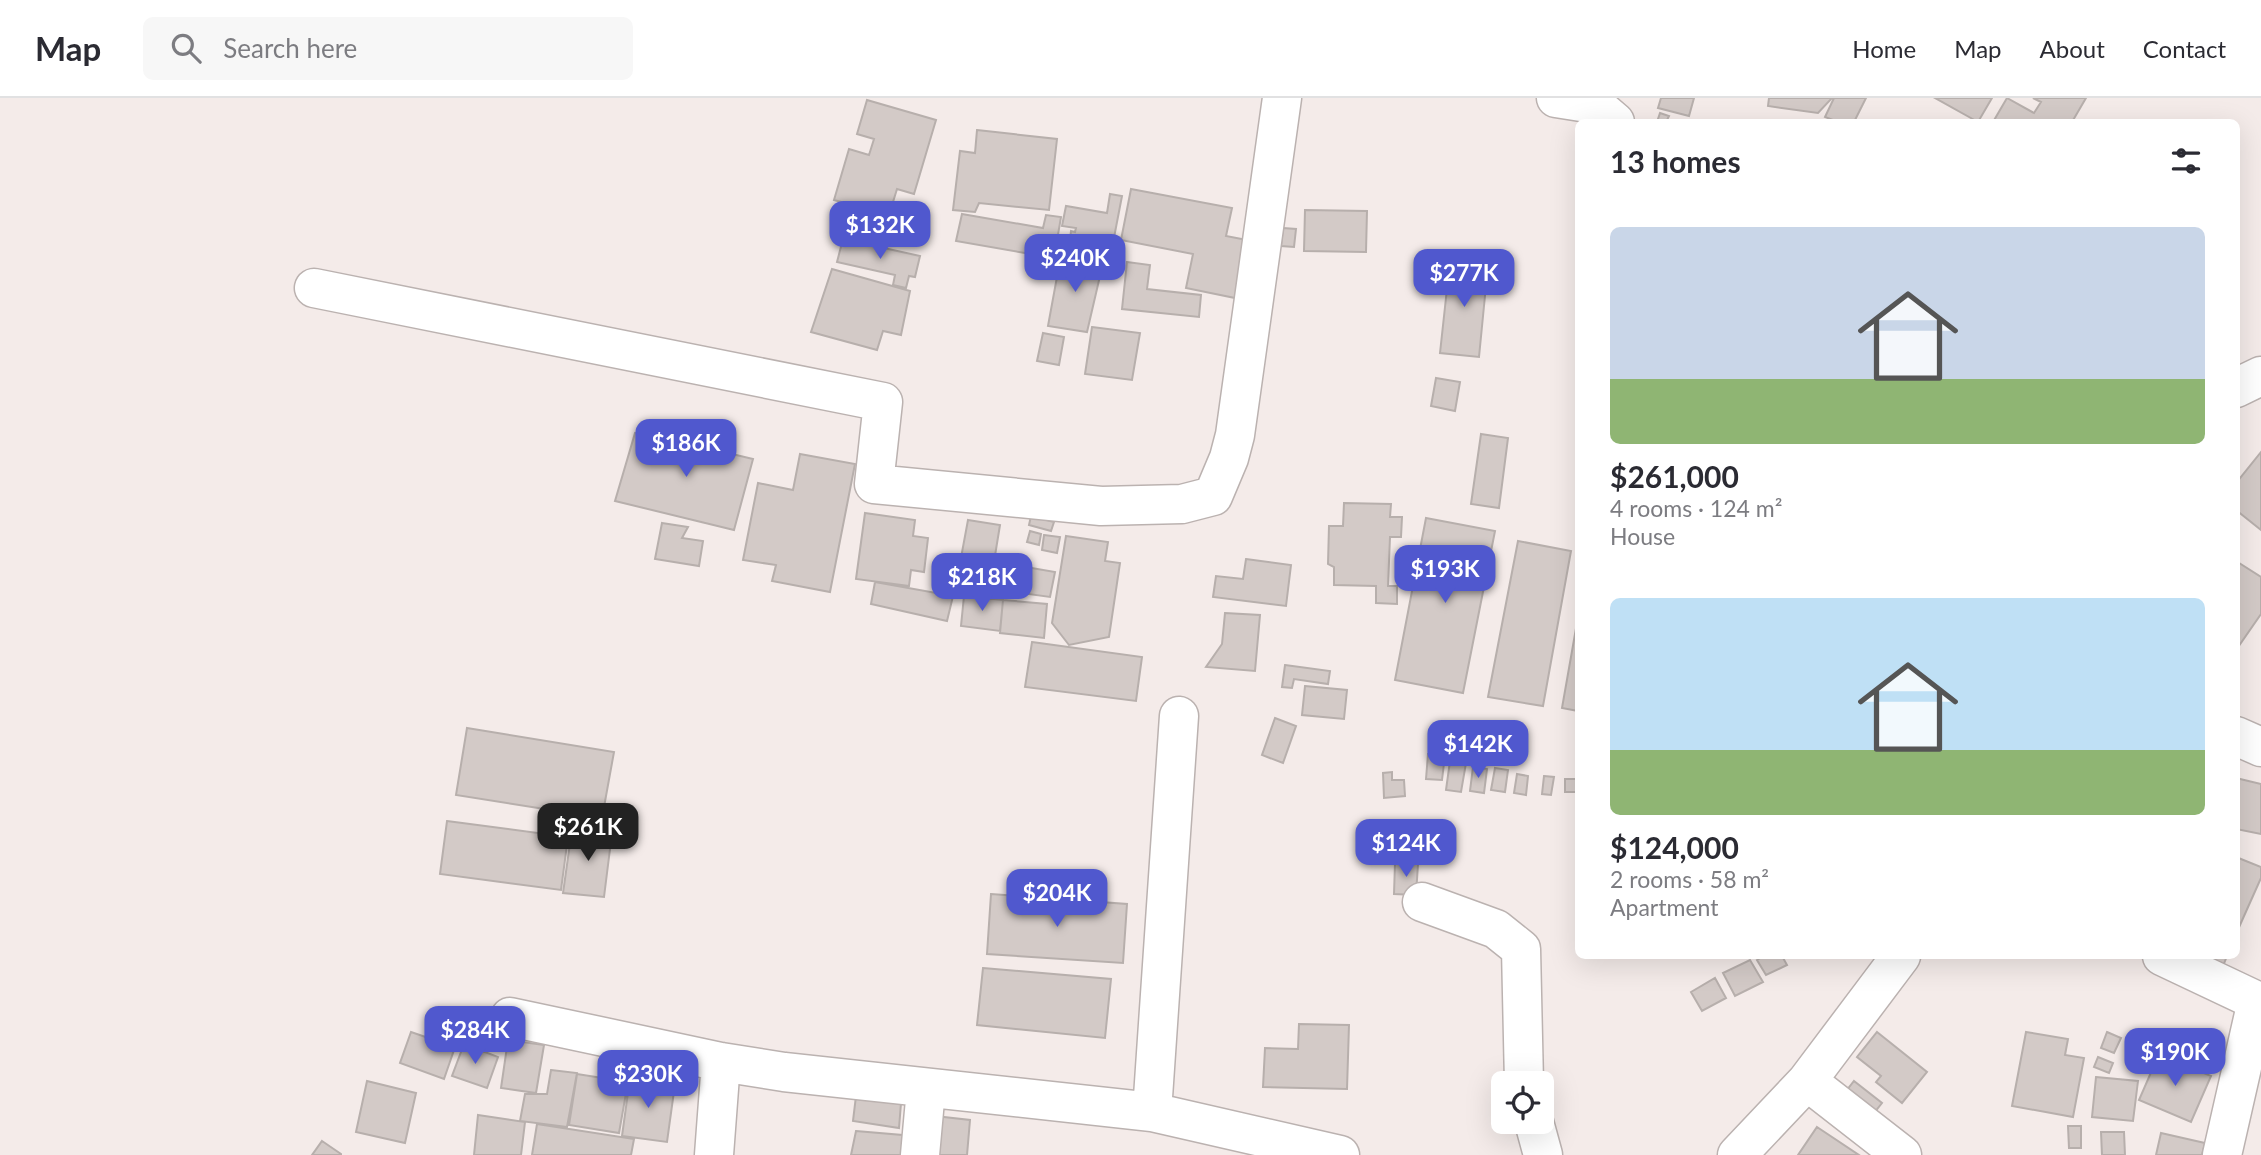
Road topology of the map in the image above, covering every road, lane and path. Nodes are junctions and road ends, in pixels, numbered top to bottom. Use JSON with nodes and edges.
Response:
{"nodes":[{"id":1,"x":1282,"y":98,"type":"edge"},
{"id":2,"x":1556,"y":98,"type":"edge"},
{"id":3,"x":1602,"y":108,"type":"edge"},
{"id":4,"x":314,"y":288,"type":"dead end"},
{"id":5,"x":2261,"y":376,"type":"edge"},
{"id":6,"x":2240,"y":386,"type":"edge"},
{"id":7,"x":1179,"y":716,"type":"dead end"},
{"id":8,"x":2240,"y":738,"type":"edge"},
{"id":9,"x":2261,"y":747,"type":"edge"},
{"id":10,"x":1422,"y":902,"type":"dead end"},
{"id":11,"x":1898,"y":959,"type":"edge"},
{"id":12,"x":2168,"y":959,"type":"edge"},
{"id":13,"x":2259,"y":1001,"type":"edge"},
{"id":14,"x":510,"y":1017,"type":"dead end"},
{"id":15,"x":721,"y":1062,"type":"junction"},
{"id":16,"x":1524,"y":1071,"type":"edge"},
{"id":17,"x":1807,"y":1081,"type":"junction"},
{"id":18,"x":926,"y":1089,"type":"junction"},
{"id":19,"x":1152,"y":1112,"type":"junction"},
{"id":20,"x":1537,"y":1134,"type":"edge"},
{"id":21,"x":714,"y":1155,"type":"edge"},
{"id":22,"x":920,"y":1155,"type":"edge"},
{"id":23,"x":1340,"y":1155,"type":"edge"},
{"id":24,"x":1543,"y":1155,"type":"edge"},
{"id":25,"x":1737,"y":1155,"type":"edge"},
{"id":26,"x":1902,"y":1155,"type":"edge"},
{"id":27,"x":2222,"y":1155,"type":"edge"}],
"edges":[{"from":1,"to":4,"type":"street"},
{"from":2,"to":3,"type":"street"},
{"from":5,"to":6,"type":"street"},
{"from":7,"to":19,"type":"street"},
{"from":8,"to":9,"type":"street"},
{"from":10,"to":16,"type":"street"},
{"from":11,"to":17,"type":"street"},
{"from":12,"to":13,"type":"street"},
{"from":13,"to":27,"type":"street"},
{"from":14,"to":15,"type":"street"},
{"from":15,"to":18,"type":"street"},
{"from":15,"to":21,"type":"street"},
{"from":17,"to":25,"type":"street"},
{"from":17,"to":26,"type":"street"},
{"from":18,"to":19,"type":"street"},
{"from":18,"to":22,"type":"street"},
{"from":19,"to":23,"type":"street"},
{"from":20,"to":24,"type":"street"}]}
